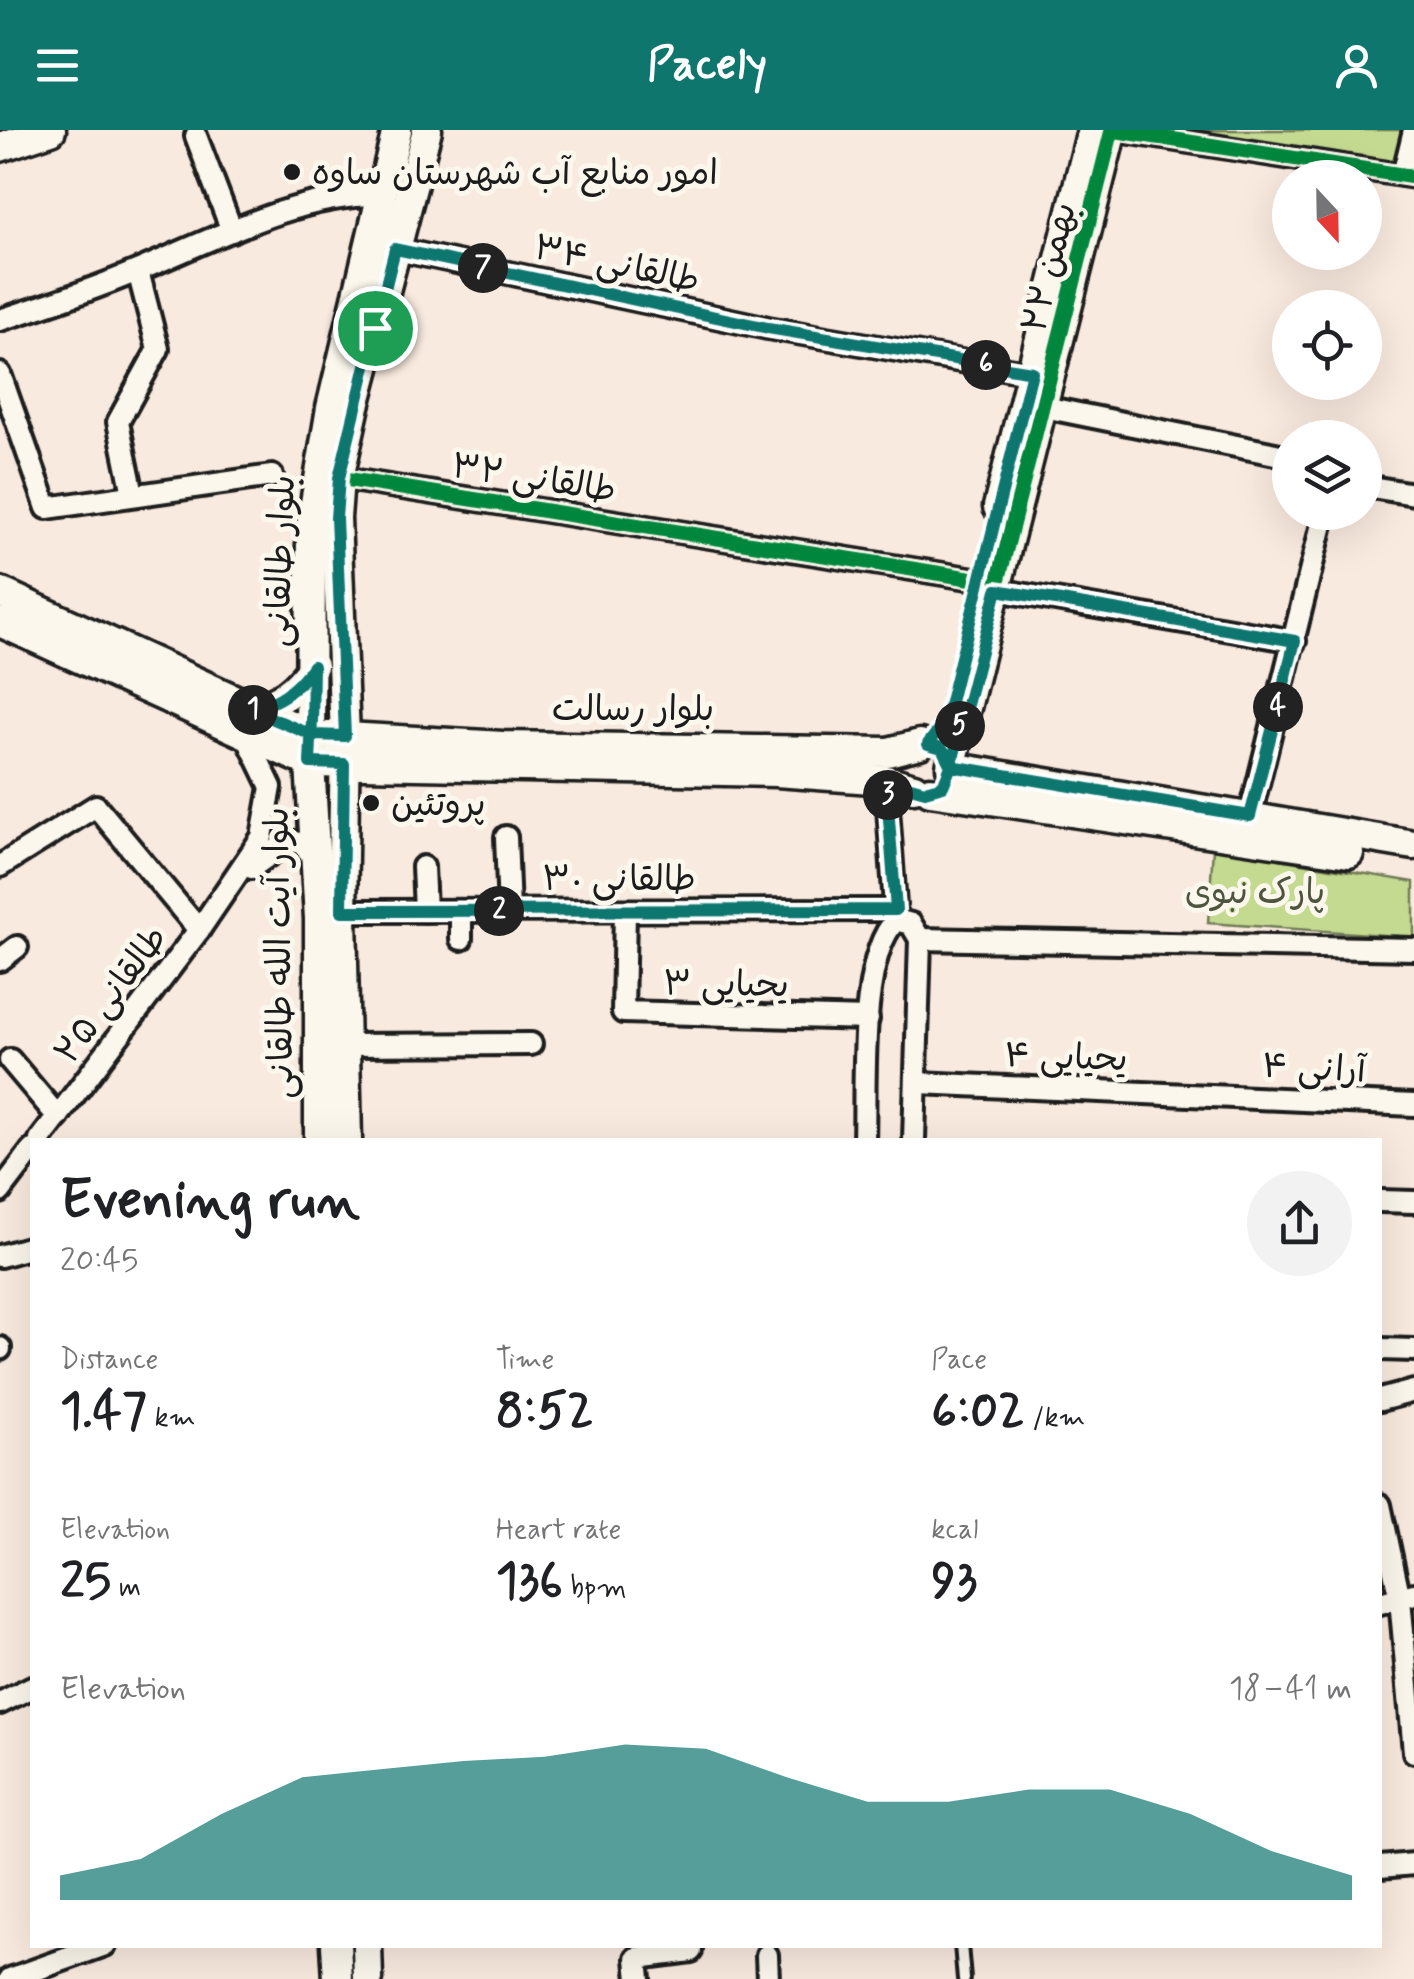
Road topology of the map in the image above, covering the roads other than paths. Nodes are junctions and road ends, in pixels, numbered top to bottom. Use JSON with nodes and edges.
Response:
{"nodes":[{"id":1,"x":51,"y":130,"type":"edge"},
{"id":2,"x":397,"y":130,"type":"edge"},
{"id":3,"x":426,"y":130,"type":"edge"},
{"id":4,"x":1092,"y":130,"type":"edge"},
{"id":5,"x":1112,"y":130,"type":"edge"},
{"id":6,"x":1414,"y":130,"type":"edge"},
{"id":7,"x":196,"y":136,"type":"dead end"},
{"id":8,"x":0,"y":147,"type":"edge"},
{"id":9,"x":1408,"y":176,"type":"edge"},
{"id":10,"x":384,"y":195,"type":"junction"},
{"id":11,"x":232,"y":231,"type":"junction"},
{"id":12,"x":395,"y":249,"type":"junction"},
{"id":13,"x":138,"y":271,"type":"junction"},
{"id":14,"x":0,"y":320,"type":"edge"},
{"id":15,"x":1032,"y":372,"type":"junction"},
{"id":16,"x":0,"y":374,"type":"edge"},
{"id":17,"x":1044,"y":407,"type":"junction"},
{"id":18,"x":1272,"y":453,"type":"edge"},
{"id":19,"x":272,"y":476,"type":"dead end"},
{"id":20,"x":339,"y":478,"type":"junction"},
{"id":21,"x":1382,"y":489,"type":"edge"},
{"id":22,"x":133,"y":494,"type":"junction"},
{"id":23,"x":1414,"y":494,"type":"edge"},
{"id":24,"x":1321,"y":530,"type":"edge"},
{"id":25,"x":989,"y":585,"type":"junction"},
{"id":26,"x":0,"y":592,"type":"edge"},
{"id":27,"x":0,"y":622,"type":"edge"},
{"id":28,"x":1295,"y":641,"type":"junction"},
{"id":29,"x":313,"y":666,"type":"junction"},
{"id":30,"x":249,"y":721,"type":"junction"},
{"id":31,"x":924,"y":744,"type":"junction"},
{"id":32,"x":311,"y":749,"type":"junction"},
{"id":33,"x":344,"y":750,"type":"junction"},
{"id":34,"x":951,"y":766,"type":"junction"},
{"id":35,"x":886,"y":780,"type":"junction"},
{"id":36,"x":922,"y":789,"type":"junction"},
{"id":37,"x":1250,"y":816,"type":"junction"},
{"id":38,"x":506,"y":837,"type":"dead end"},
{"id":39,"x":1414,"y":845,"type":"edge"},
{"id":40,"x":313,"y":856,"type":"junction"},
{"id":41,"x":1414,"y":863,"type":"edge"},
{"id":42,"x":0,"y":866,"type":"edge"},
{"id":43,"x":423,"y":866,"type":"dead end"},
{"id":44,"x":230,"y":886,"type":"junction"},
{"id":45,"x":342,"y":911,"type":"junction"},
{"id":46,"x":424,"y":911,"type":"junction"},
{"id":47,"x":461,"y":911,"type":"junction"},
{"id":48,"x":509,"y":911,"type":"junction"},
{"id":49,"x":624,"y":911,"type":"junction"},
{"id":50,"x":896,"y":915,"type":"junction"},
{"id":51,"x":199,"y":930,"type":"junction"},
{"id":52,"x":461,"y":939,"type":"dead end"},
{"id":53,"x":920,"y":939,"type":"junction"},
{"id":54,"x":1414,"y":949,"type":"edge"},
{"id":55,"x":332,"y":979,"type":"junction"},
{"id":56,"x":868,"y":1019,"type":"junction"},
{"id":57,"x":345,"y":1044,"type":"junction"},
{"id":58,"x":532,"y":1044,"type":"dead end"},
{"id":59,"x":10,"y":1060,"type":"dead end"},
{"id":60,"x":919,"y":1083,"type":"junction"},
{"id":61,"x":1211,"y":1094,"type":"joint"},
{"id":62,"x":1414,"y":1105,"type":"edge"},
{"id":63,"x":58,"y":1118,"type":"junction"},
{"id":64,"x":42,"y":1138,"type":"edge"},
{"id":65,"x":318,"y":1138,"type":"edge"},
{"id":66,"x":347,"y":1138,"type":"edge"},
{"id":67,"x":864,"y":1138,"type":"edge"},
{"id":68,"x":914,"y":1138,"type":"edge"},
{"id":69,"x":30,"y":1153,"type":"edge"},
{"id":70,"x":0,"y":1192,"type":"edge"},
{"id":71,"x":1382,"y":1201,"type":"edge"},
{"id":72,"x":1414,"y":1202,"type":"edge"},
{"id":73,"x":30,"y":1248,"type":"edge"},
{"id":74,"x":0,"y":1256,"type":"edge"},
{"id":75,"x":1382,"y":1349,"type":"edge"},
{"id":76,"x":1414,"y":1350,"type":"edge"},
{"id":77,"x":1414,"y":1391,"type":"edge"},
{"id":78,"x":1382,"y":1399,"type":"edge"},
{"id":79,"x":1382,"y":1515,"type":"edge"},
{"id":80,"x":1398,"y":1599,"type":"edge"},
{"id":81,"x":30,"y":1688,"type":"edge"},
{"id":82,"x":0,"y":1704,"type":"edge"},
{"id":83,"x":1413,"y":1729,"type":"edge"},
{"id":84,"x":1414,"y":1752,"type":"edge"},
{"id":85,"x":1414,"y":1864,"type":"edge"},
{"id":86,"x":1382,"y":1867,"type":"edge"},
{"id":87,"x":97,"y":1948,"type":"edge"},
{"id":88,"x":336,"y":1948,"type":"edge"},
{"id":89,"x":367,"y":1948,"type":"edge"},
{"id":90,"x":961,"y":1948,"type":"edge"},
{"id":91,"x":691,"y":1951,"type":"dead end"},
{"id":92,"x":767,"y":1955,"type":"dead end"},
{"id":93,"x":10,"y":1979,"type":"edge"},
{"id":94,"x":338,"y":1979,"type":"edge"},
{"id":95,"x":368,"y":1979,"type":"edge"},
{"id":96,"x":639,"y":1979,"type":"edge"},
{"id":97,"x":768,"y":1979,"type":"edge"},
{"id":98,"x":964,"y":1979,"type":"edge"}],
"edges":[{"from":1,"to":8,"type":"main road"},
{"from":2,"to":10,"type":"main road","name":"بلوار طالقانی"},
{"from":3,"to":12,"type":"main road","name":"بلوار طالقانی"},
{"from":4,"to":15,"type":"main road","name":"۲۲ بهمن"},
{"from":5,"to":9,"type":"street"},
{"from":5,"to":17,"type":"main road","name":"۲۲ بهمن"},
{"from":6,"to":9,"type":"street"},
{"from":7,"to":11,"type":"street"},
{"from":10,"to":11,"type":"street"},
{"from":10,"to":29,"type":"main road","name":"بلوار طالقانی"},
{"from":11,"to":13,"type":"street"},
{"from":12,"to":15,"type":"street","name":"طالقانی ۳۴"},
{"from":12,"to":20,"type":"main road","name":"بلوار طالقانی"},
{"from":13,"to":14,"type":"street"},
{"from":13,"to":22,"type":"street"},
{"from":15,"to":25,"type":"main road","name":"۲۲ بهمن"},
{"from":16,"to":22,"type":"street"},
{"from":17,"to":18,"type":"street"},
{"from":17,"to":25,"type":"main road","name":"۲۲ بهمن"},
{"from":19,"to":22,"type":"street"},
{"from":20,"to":25,"type":"street","name":"طالقانی ۳۲"},
{"from":20,"to":33,"type":"main road","name":"بلوار طالقانی"},
{"from":21,"to":23,"type":"street"},
{"from":24,"to":28,"type":"street"},
{"from":25,"to":28,"type":"street","name":"طالقانی ۳۲"},
{"from":25,"to":31,"type":"main road","name":"۲۲ بهمن"},
{"from":25,"to":34,"type":"main road","name":"۲۲ بهمن"},
{"from":26,"to":30,"type":"main road"},
{"from":27,"to":30,"type":"main road"},
{"from":28,"to":37,"type":"street"},
{"from":29,"to":30,"type":"main road"},
{"from":29,"to":32,"type":"main road","name":"بلوار طالقانی"},
{"from":30,"to":32,"type":"main road"},
{"from":30,"to":44,"type":"street"},
{"from":31,"to":33,"type":"main road","name":"بلوار رسالت"},
{"from":31,"to":34,"type":"main road"},
{"from":31,"to":36,"type":"main road"},
{"from":32,"to":33,"type":"main road"},
{"from":32,"to":40,"type":"main road","name":"بلوار آیت الله طالقانی"},
{"from":33,"to":35,"type":"main road","name":"بلوار رسالت"},
{"from":33,"to":45,"type":"main road","name":"بلوار آیت الله طالقانی"},
{"from":34,"to":36,"type":"main road"},
{"from":34,"to":37,"type":"main road"},
{"from":35,"to":36,"type":"main road","name":"بلوار رسالت"},
{"from":35,"to":50,"type":"street"},
{"from":36,"to":41,"type":"main road","name":"بلوار رسالت"},
{"from":37,"to":39,"type":"main road"},
{"from":38,"to":48,"type":"street"},
{"from":40,"to":44,"type":"street"},
{"from":40,"to":55,"type":"main road","name":"بلوار آیت الله طالقانی"},
{"from":42,"to":51,"type":"street"},
{"from":43,"to":46,"type":"street"},
{"from":44,"to":51,"type":"street","name":"طالقانی ۲۵"},
{"from":45,"to":46,"type":"street","name":"طالقانی ۳۰"},
{"from":45,"to":55,"type":"main road","name":"بلوار آیت الله طالقانی"},
{"from":46,"to":47,"type":"street","name":"طالقانی ۳۰"},
{"from":47,"to":48,"type":"street","name":"طالقانی ۳۰"},
{"from":47,"to":52,"type":"street"},
{"from":48,"to":49,"type":"street","name":"طالقانی ۳۰"},
{"from":49,"to":50,"type":"street","name":"طالقانی ۳۰"},
{"from":49,"to":56,"type":"street","name":"یحیایی ۳"},
{"from":50,"to":53,"type":"street"},
{"from":50,"to":56,"type":"street"},
{"from":51,"to":63,"type":"street","name":"طالقانی ۲۵"},
{"from":53,"to":54,"type":"street"},
{"from":53,"to":60,"type":"street"},
{"from":55,"to":57,"type":"main road","name":"بلوار آیت الله طالقانی"},
{"from":55,"to":65,"type":"main road","name":"بلوار آیت الله طالقانی"},
{"from":56,"to":67,"type":"street"},
{"from":57,"to":58,"type":"street"},
{"from":57,"to":66,"type":"main road","name":"بلوار آیت الله طالقانی"},
{"from":59,"to":63,"type":"street"},
{"from":60,"to":61,"type":"street","name":"یحیایی ۴"},
{"from":60,"to":68,"type":"street"},
{"from":61,"to":62,"type":"street","name":"آرانی ۴"},
{"from":63,"to":64,"type":"street","name":"طالقانی ۲۵"},
{"from":69,"to":70,"type":"street"},
{"from":71,"to":72,"type":"street"},
{"from":73,"to":74,"type":"street"},
{"from":75,"to":76,"type":"street"},
{"from":77,"to":78,"type":"street"},
{"from":79,"to":80,"type":"street"},
{"from":80,"to":83,"type":"street"},
{"from":81,"to":82,"type":"street"},
{"from":83,"to":84,"type":"street"},
{"from":85,"to":86,"type":"street"},
{"from":87,"to":93,"type":"street"},
{"from":88,"to":94,"type":"main road"},
{"from":89,"to":95,"type":"main road"},
{"from":90,"to":98,"type":"lane"},
{"from":91,"to":96,"type":"street"},
{"from":92,"to":97,"type":"street"}]}
